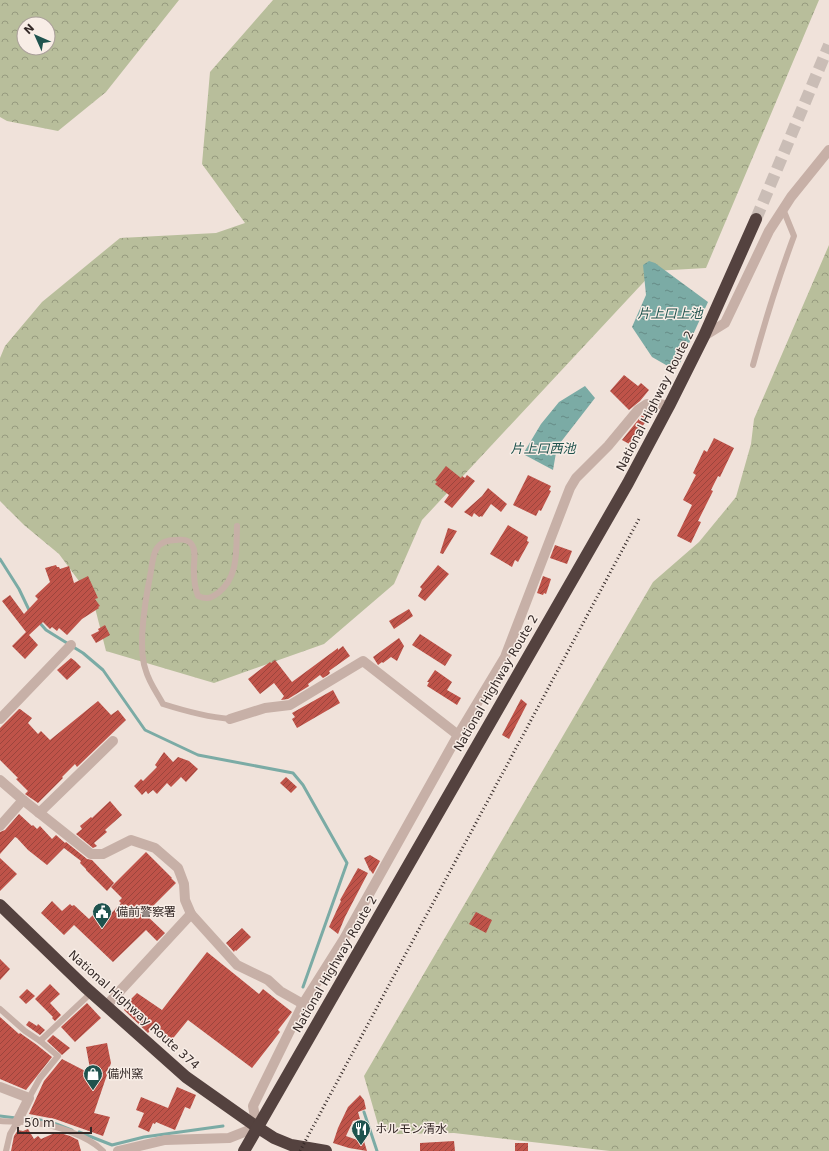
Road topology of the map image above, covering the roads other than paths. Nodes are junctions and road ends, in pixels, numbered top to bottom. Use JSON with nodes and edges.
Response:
{"nodes":[{"id":1,"x":829,"y":150,"type":"edge"},
{"id":2,"x":783,"y":208,"type":"junction"},
{"id":3,"x":756,"y":219,"type":"tunnel mouth"},
{"id":4,"x":704,"y":336,"type":"junction"},
{"id":5,"x":753,"y":365,"type":"dead end"},
{"id":6,"x":669,"y":406,"type":"junction"},
{"id":7,"x":237,"y":526,"type":"dead end"},
{"id":8,"x":71,"y":645,"type":"dead end"},
{"id":9,"x":0,"y":719,"type":"edge"},
{"id":10,"x":230,"y":719,"type":"joint"},
{"id":11,"x":458,"y":735,"type":"junction"},
{"id":12,"x":113,"y":741,"type":"dead end"},
{"id":13,"x":0,"y":780,"type":"edge"},
{"id":14,"x":23,"y":800,"type":"junction"},
{"id":15,"x":39,"y":813,"type":"junction"},
{"id":16,"x":0,"y":826,"type":"edge"},
{"id":17,"x":0,"y":905,"type":"edge"},
{"id":18,"x":191,"y":914,"type":"junction"},
{"id":19,"x":91,"y":993,"type":"junction"},
{"id":20,"x":303,"y":1004,"type":"junction"},
{"id":21,"x":106,"y":1006,"type":"junction"},
{"id":22,"x":0,"y":1009,"type":"edge"},
{"id":23,"x":40,"y":1041,"type":"junction"},
{"id":24,"x":0,"y":1087,"type":"edge"},
{"id":25,"x":29,"y":1098,"type":"junction"},
{"id":26,"x":18,"y":1119,"type":"junction"},
{"id":27,"x":0,"y":1121,"type":"edge"},
{"id":28,"x":257,"y":1127,"type":"junction"},
{"id":29,"x":6,"y":1151,"type":"edge"},
{"id":30,"x":103,"y":1151,"type":"edge"},
{"id":31,"x":118,"y":1151,"type":"edge"},
{"id":32,"x":244,"y":1151,"type":"edge"},
{"id":33,"x":326,"y":1151,"type":"edge"}],
"edges":[{"from":1,"to":2,"type":"street"},
{"from":2,"to":4,"type":"street"},
{"from":2,"to":5,"type":"lane"},
{"from":3,"to":4,"type":"highway","name":"National Highway Route 2"},
{"from":4,"to":6,"type":"highway","name":"National Highway Route 2"},
{"from":6,"to":11,"type":"street"},
{"from":6,"to":28,"type":"highway","name":"National Highway Route 2"},
{"from":7,"to":10,"type":"lane"},
{"from":8,"to":9,"type":"street"},
{"from":10,"to":11,"type":"street"},
{"from":11,"to":20,"type":"street"},
{"from":12,"to":15,"type":"street"},
{"from":13,"to":14,"type":"street"},
{"from":14,"to":15,"type":"street"},
{"from":14,"to":16,"type":"street"},
{"from":15,"to":18,"type":"street"},
{"from":17,"to":19,"type":"highway","name":"National Highway Route 374"},
{"from":18,"to":20,"type":"street"},
{"from":18,"to":21,"type":"street"},
{"from":19,"to":21,"type":"highway","name":"National Highway Route 374"},
{"from":19,"to":23,"type":"lane"},
{"from":20,"to":28,"type":"street"},
{"from":21,"to":28,"type":"highway","name":"National Highway Route 374"},
{"from":22,"to":23,"type":"lane"},
{"from":23,"to":25,"type":"lane"},
{"from":24,"to":25,"type":"street"},
{"from":25,"to":26,"type":"street"},
{"from":26,"to":27,"type":"lane"},
{"from":26,"to":29,"type":"lane"},
{"from":26,"to":30,"type":"lane"},
{"from":28,"to":31,"type":"street"},
{"from":28,"to":32,"type":"highway","name":"National Highway Route 2"},
{"from":28,"to":33,"type":"highway","name":"National Highway Route 374"}]}
